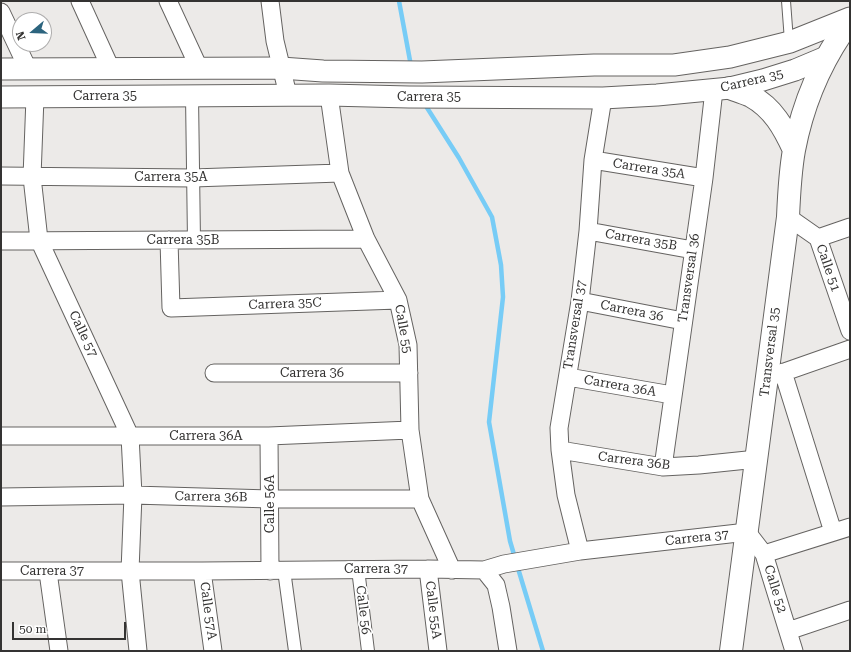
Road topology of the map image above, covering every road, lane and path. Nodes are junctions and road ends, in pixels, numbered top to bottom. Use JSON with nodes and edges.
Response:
{"nodes":[{"id":1,"x":80,"y":1,"type":"edge"},
{"id":2,"x":168,"y":1,"type":"edge"},
{"id":3,"x":270,"y":1,"type":"edge"},
{"id":4,"x":786,"y":1,"type":"edge"},
{"id":5,"x":1,"y":12,"type":"edge"},
{"id":6,"x":850,"y":20,"type":"edge"},
{"id":7,"x":790,"y":42,"type":"junction"},
{"id":8,"x":850,"y":48,"type":"edge"},
{"id":9,"x":826,"y":57,"type":"junction"},
{"id":10,"x":199,"y":68,"type":"junction"},
{"id":11,"x":281,"y":68,"type":"junction"},
{"id":12,"x":1,"y":69,"type":"edge"},
{"id":13,"x":28,"y":69,"type":"junction"},
{"id":14,"x":111,"y":69,"type":"junction"},
{"id":15,"x":722,"y":89,"type":"junction"},
{"id":16,"x":288,"y":95,"type":"junction"},
{"id":17,"x":329,"y":95,"type":"junction"},
{"id":18,"x":192,"y":96,"type":"junction"},
{"id":19,"x":1,"y":97,"type":"edge"},
{"id":20,"x":35,"y":97,"type":"junction"},
{"id":21,"x":603,"y":98,"type":"junction"},
{"id":22,"x":794,"y":150,"type":"junction"},
{"id":23,"x":593,"y":160,"type":"junction"},
{"id":24,"x":340,"y":173,"type":"junction"},
{"id":25,"x":1,"y":176,"type":"edge"},
{"id":26,"x":32,"y":177,"type":"junction"},
{"id":27,"x":193,"y":178,"type":"junction"},
{"id":28,"x":704,"y":178,"type":"junction"},
{"id":29,"x":788,"y":217,"type":"junction"},
{"id":30,"x":850,"y":227,"type":"edge"},
{"id":31,"x":588,"y":231,"type":"junction"},
{"id":32,"x":818,"y":238,"type":"junction"},
{"id":33,"x":366,"y":239,"type":"junction"},
{"id":34,"x":39,"y":240,"type":"junction"},
{"id":35,"x":169,"y":240,"type":"junction"},
{"id":36,"x":1,"y":241,"type":"edge"},
{"id":37,"x":194,"y":241,"type":"junction"},
{"id":38,"x":693,"y":250,"type":"junction"},
{"id":39,"x":398,"y":300,"type":"junction"},
{"id":40,"x":580,"y":301,"type":"junction"},
{"id":41,"x":846,"y":312,"type":"edge"},
{"id":42,"x":683,"y":321,"type":"junction"},
{"id":43,"x":850,"y":332,"type":"edge"},
{"id":44,"x":850,"y":349,"type":"edge"},
{"id":45,"x":214,"y":373,"type":"dead end"},
{"id":46,"x":409,"y":373,"type":"junction"},
{"id":47,"x":775,"y":375,"type":"junction"},
{"id":48,"x":568,"y":377,"type":"junction"},
{"id":49,"x":672,"y":395,"type":"junction"},
{"id":50,"x":410,"y":430,"type":"junction"},
{"id":51,"x":1,"y":436,"type":"edge"},
{"id":52,"x":130,"y":436,"type":"junction"},
{"id":53,"x":269,"y":436,"type":"junction"},
{"id":54,"x":560,"y":450,"type":"junction"},
{"id":55,"x":757,"y":459,"type":"junction"},
{"id":56,"x":663,"y":467,"type":"junction"},
{"id":57,"x":133,"y":495,"type":"junction"},
{"id":58,"x":1,"y":497,"type":"edge"},
{"id":59,"x":270,"y":499,"type":"junction"},
{"id":60,"x":420,"y":499,"type":"junction"},
{"id":61,"x":850,"y":527,"type":"edge"},
{"id":62,"x":747,"y":532,"type":"junction"},
{"id":63,"x":834,"y":532,"type":"junction"},
{"id":64,"x":580,"y":551,"type":"junction"},
{"id":65,"x":764,"y":554,"type":"junction"},
{"id":66,"x":358,"y":569,"type":"junction"},
{"id":67,"x":428,"y":569,"type":"junction"},
{"id":68,"x":277,"y":570,"type":"junction"},
{"id":69,"x":452,"y":570,"type":"junction"},
{"id":70,"x":484,"y":570,"type":"junction"},
{"id":71,"x":1,"y":571,"type":"edge"},
{"id":72,"x":130,"y":571,"type":"junction"},
{"id":73,"x":202,"y":571,"type":"junction"},
{"id":74,"x":48,"y":572,"type":"junction"},
{"id":75,"x":850,"y":610,"type":"edge"},
{"id":76,"x":788,"y":631,"type":"junction"},
{"id":77,"x":59,"y":651,"type":"edge"},
{"id":78,"x":138,"y":651,"type":"edge"},
{"id":79,"x":213,"y":651,"type":"edge"},
{"id":80,"x":295,"y":651,"type":"edge"},
{"id":81,"x":368,"y":651,"type":"edge"},
{"id":82,"x":438,"y":651,"type":"edge"},
{"id":83,"x":508,"y":651,"type":"edge"},
{"id":84,"x":731,"y":651,"type":"edge"},
{"id":85,"x":794,"y":651,"type":"edge"}],
"edges":[{"from":1,"to":14,"type":"street"},
{"from":2,"to":10,"type":"street"},
{"from":3,"to":11,"type":"street"},
{"from":4,"to":7,"type":"lane"},
{"from":5,"to":13,"type":"street"},
{"from":6,"to":7,"type":"street","name":"Carrera 35"},
{"from":6,"to":9,"type":"main road","name":"Transversal 35"},
{"from":7,"to":11,"type":"street","name":"Carrera 35"},
{"from":8,"to":9,"type":"main road","name":"Carrera 35"},
{"from":9,"to":15,"type":"street","name":"Carrera 35"},
{"from":9,"to":22,"type":"main road","name":"Transversal 35"},
{"from":10,"to":11,"type":"street","name":"Carrera 35"},
{"from":10,"to":14,"type":"street","name":"Carrera 35"},
{"from":11,"to":16,"type":"street"},
{"from":12,"to":13,"type":"street","name":"Carrera 35"},
{"from":13,"to":14,"type":"street","name":"Carrera 35"},
{"from":15,"to":21,"type":"street","name":"Carrera 35"},
{"from":15,"to":22,"type":"main road"},
{"from":15,"to":28,"type":"street","name":"Transversal 36"},
{"from":16,"to":17,"type":"street","name":"Carrera 35"},
{"from":16,"to":18,"type":"street","name":"Carrera 35"},
{"from":17,"to":21,"type":"street","name":"Carrera 35"},
{"from":17,"to":24,"type":"street","name":"Calle 55"},
{"from":18,"to":20,"type":"street","name":"Carrera 35"},
{"from":18,"to":27,"type":"street"},
{"from":19,"to":20,"type":"street","name":"Carrera 35"},
{"from":20,"to":26,"type":"street","name":"Calle 57"},
{"from":21,"to":23,"type":"street","name":"Transversal 37"},
{"from":22,"to":29,"type":"main road","name":"Transversal 35"},
{"from":23,"to":28,"type":"street","name":"Carrera 35A"},
{"from":23,"to":31,"type":"street","name":"Transversal 37"},
{"from":24,"to":27,"type":"street","name":"Carrera 35A"},
{"from":24,"to":33,"type":"street","name":"Calle 55"},
{"from":25,"to":26,"type":"street","name":"Carrera 35A"},
{"from":26,"to":27,"type":"street","name":"Carrera 35A"},
{"from":26,"to":34,"type":"street","name":"Calle 57"},
{"from":27,"to":37,"type":"street"},
{"from":28,"to":38,"type":"street","name":"Transversal 36"},
{"from":29,"to":32,"type":"street","name":"Calle 51"},
{"from":29,"to":47,"type":"main road","name":"Transversal 35"},
{"from":30,"to":32,"type":"street"},
{"from":31,"to":38,"type":"street","name":"Carrera 35B"},
{"from":31,"to":40,"type":"street","name":"Transversal 37"},
{"from":32,"to":41,"type":"street","name":"Calle 51"},
{"from":33,"to":37,"type":"street","name":"Carrera 35B"},
{"from":33,"to":39,"type":"street","name":"Calle 55"},
{"from":34,"to":35,"type":"street","name":"Carrera 35B"},
{"from":34,"to":36,"type":"street","name":"Carrera 35B"},
{"from":34,"to":52,"type":"street","name":"Calle 57"},
{"from":35,"to":37,"type":"street","name":"Carrera 35B"},
{"from":35,"to":39,"type":"street","name":"Carrera 35C"},
{"from":38,"to":42,"type":"street","name":"Transversal 36"},
{"from":39,"to":46,"type":"street","name":"Calle 55"},
{"from":40,"to":42,"type":"street","name":"Carrera 36"},
{"from":40,"to":48,"type":"street","name":"Transversal 37"},
{"from":41,"to":43,"type":"street","name":"Calle 51"},
{"from":42,"to":49,"type":"street","name":"Transversal 36"},
{"from":44,"to":47,"type":"street"},
{"from":45,"to":46,"type":"street","name":"Carrera 36"},
{"from":46,"to":50,"type":"street","name":"Calle 55"},
{"from":47,"to":55,"type":"main road","name":"Transversal 35"},
{"from":47,"to":63,"type":"street"},
{"from":48,"to":49,"type":"street","name":"Carrera 36A"},
{"from":48,"to":54,"type":"street","name":"Transversal 37"},
{"from":49,"to":56,"type":"street","name":"Transversal 36"},
{"from":50,"to":53,"type":"street","name":"Carrera 36A"},
{"from":50,"to":60,"type":"street","name":"Calle 55"},
{"from":51,"to":52,"type":"street","name":"Carrera 36A"},
{"from":52,"to":53,"type":"street","name":"Carrera 36A"},
{"from":52,"to":57,"type":"street","name":"Calle 57"},
{"from":53,"to":59,"type":"street","name":"Calle 56A"},
{"from":54,"to":56,"type":"street","name":"Carrera 36B"},
{"from":54,"to":64,"type":"street","name":"Transversal 37"},
{"from":55,"to":56,"type":"street","name":"Carrera 36B"},
{"from":55,"to":62,"type":"main road","name":"Transversal 35"},
{"from":57,"to":58,"type":"street","name":"Carrera 36B"},
{"from":57,"to":59,"type":"street","name":"Carrera 36B"},
{"from":57,"to":72,"type":"street","name":"Calle 57"},
{"from":59,"to":60,"type":"street","name":"Carrera 36B"},
{"from":59,"to":68,"type":"street","name":"Calle 56A"},
{"from":60,"to":69,"type":"street","name":"Calle 55"},
{"from":61,"to":63,"type":"street"},
{"from":62,"to":64,"type":"street","name":"Carrera 37"},
{"from":62,"to":65,"type":"street","name":"Calle 52"},
{"from":62,"to":84,"type":"main road","name":"Transversal 35"},
{"from":63,"to":65,"type":"street"},
{"from":64,"to":70,"type":"street","name":"Carrera 37"},
{"from":65,"to":76,"type":"street","name":"Calle 52"},
{"from":66,"to":67,"type":"street","name":"Carrera 37"},
{"from":66,"to":68,"type":"street","name":"Carrera 37"},
{"from":66,"to":81,"type":"street","name":"Calle 56"},
{"from":67,"to":69,"type":"street","name":"Carrera 37"},
{"from":67,"to":82,"type":"street","name":"Calle 55A"},
{"from":68,"to":73,"type":"street","name":"Carrera 37"},
{"from":68,"to":80,"type":"street","name":"Calle 56A"},
{"from":69,"to":70,"type":"street","name":"Carrera 37"},
{"from":70,"to":83,"type":"street"},
{"from":71,"to":74,"type":"street","name":"Carrera 37"},
{"from":72,"to":73,"type":"street","name":"Carrera 37"},
{"from":72,"to":74,"type":"street","name":"Carrera 37"},
{"from":72,"to":78,"type":"street","name":"Calle 57"},
{"from":73,"to":79,"type":"street","name":"Calle 57A"},
{"from":74,"to":77,"type":"street"},
{"from":75,"to":76,"type":"street"},
{"from":76,"to":85,"type":"street","name":"Calle 52"}]}
